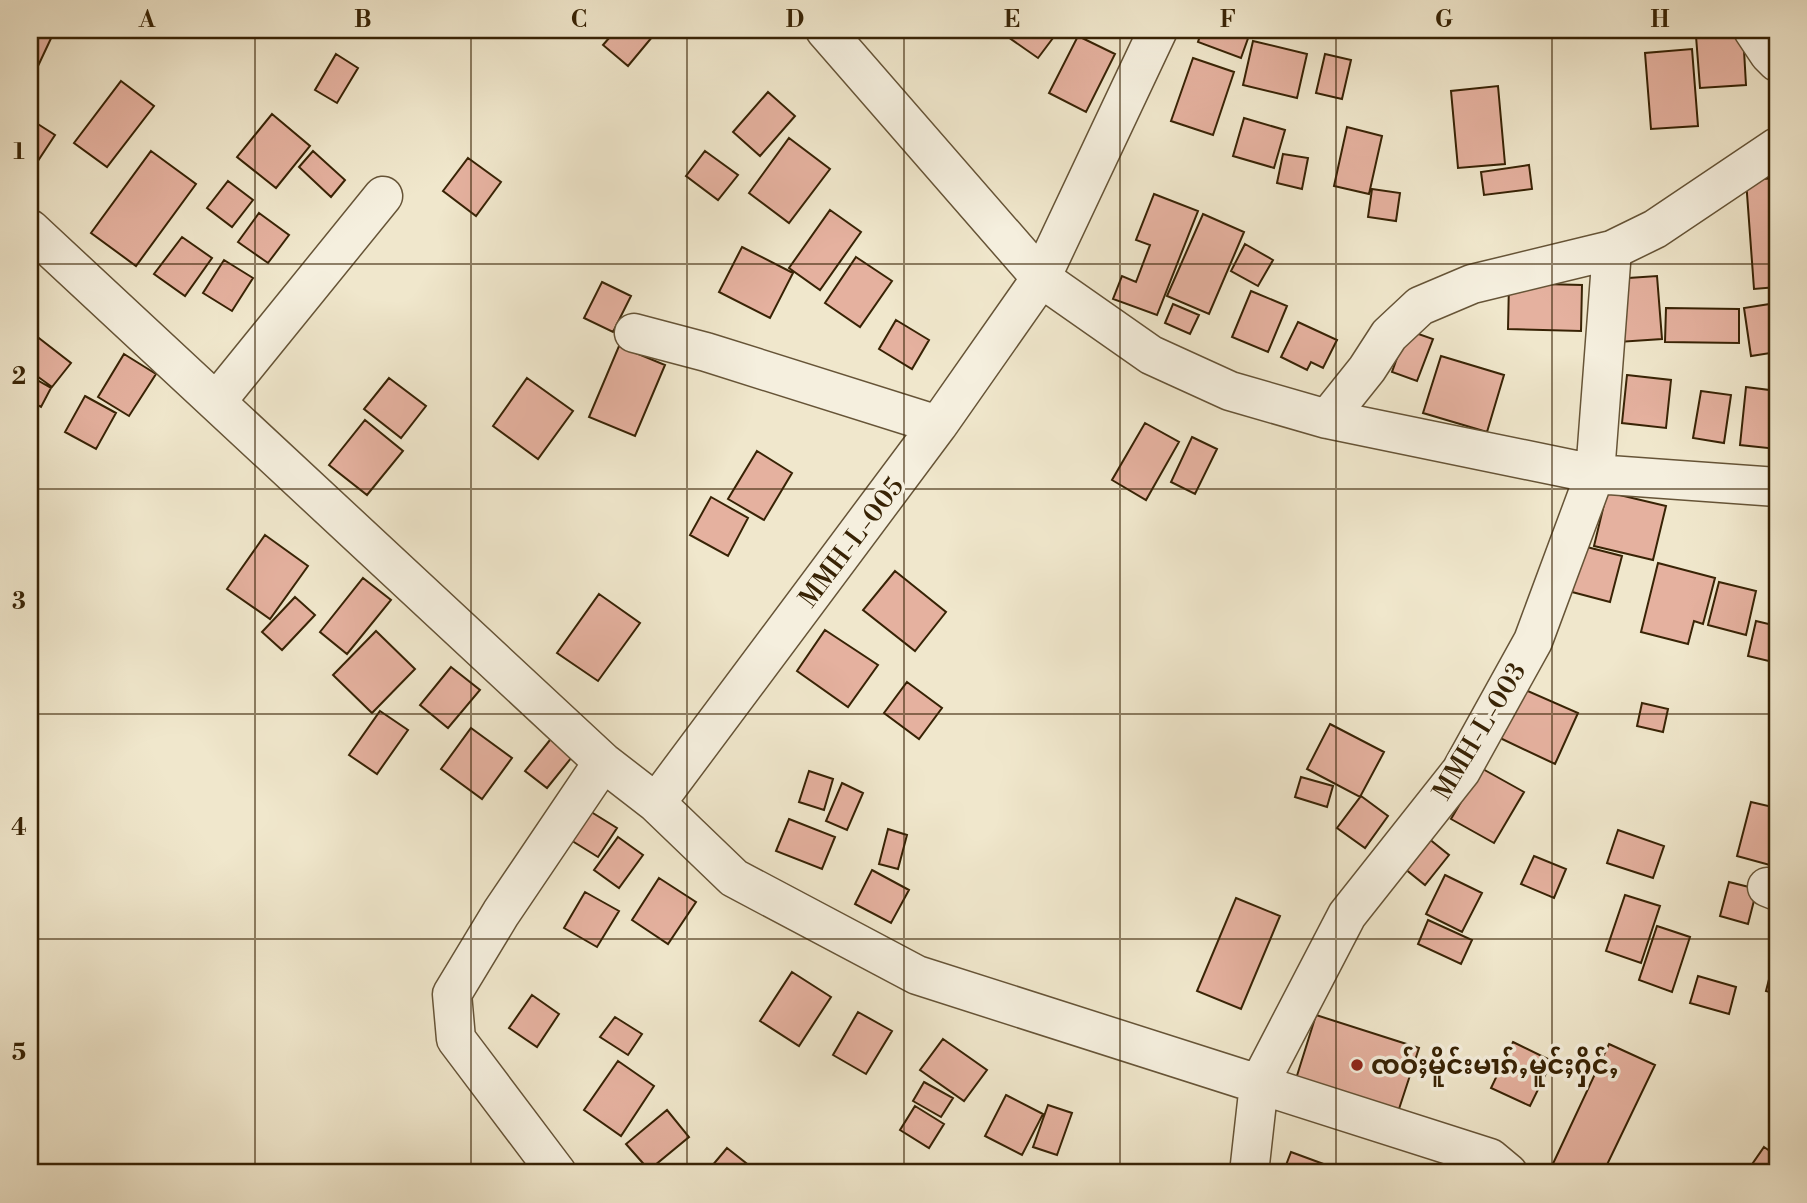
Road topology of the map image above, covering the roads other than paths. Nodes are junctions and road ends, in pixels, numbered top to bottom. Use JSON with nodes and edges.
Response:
{"nodes":[{"id":1,"x":825,"y":30,"type":"edge"},
{"id":2,"x":1158,"y":30,"type":"edge"},
{"id":3,"x":1753,"y":30,"type":"edge"},
{"id":4,"x":1777,"y":62,"type":"edge"},
{"id":5,"x":1777,"y":147,"type":"edge"},
{"id":6,"x":383,"y":196,"type":"dead end"},
{"id":7,"x":30,"y":229,"type":"edge"},
{"id":8,"x":1612,"y":250,"type":"junction"},
{"id":9,"x":1041,"y":278,"type":"junction"},
{"id":10,"x":634,"y":333,"type":"dead end"},
{"id":11,"x":216,"y":402,"type":"junction"},
{"id":12,"x":1327,"y":419,"type":"junction"},
{"id":13,"x":938,"y":425,"type":"junction"},
{"id":14,"x":1595,"y":474,"type":"junction"},
{"id":15,"x":1777,"y":486,"type":"edge"},
{"id":16,"x":603,"y":762,"type":"junction"},
{"id":17,"x":656,"y":803,"type":"junction"},
{"id":18,"x":1259,"y":1084,"type":"junction"},
{"id":19,"x":557,"y":1173,"type":"edge"},
{"id":20,"x":1249,"y":1173,"type":"edge"},
{"id":21,"x":1508,"y":1173,"type":"edge"}],
"edges":[{"from":1,"to":9,"type":"street"},
{"from":2,"to":9,"type":"street","name":"MMH-L-005"},
{"from":3,"to":4,"type":"street"},
{"from":5,"to":8,"type":"street"},
{"from":6,"to":11,"type":"street"},
{"from":7,"to":11,"type":"street"},
{"from":8,"to":12,"type":"street"},
{"from":8,"to":14,"type":"street","name":"MMH-L-003"},
{"from":9,"to":12,"type":"street"},
{"from":9,"to":13,"type":"street","name":"MMH-L-005"},
{"from":10,"to":13,"type":"street"},
{"from":11,"to":16,"type":"street"},
{"from":12,"to":14,"type":"street"},
{"from":13,"to":17,"type":"street","name":"MMH-L-005"},
{"from":14,"to":15,"type":"street"},
{"from":14,"to":18,"type":"street","name":"MMH-L-003"},
{"from":16,"to":17,"type":"street"},
{"from":16,"to":19,"type":"street"},
{"from":17,"to":18,"type":"street"},
{"from":18,"to":20,"type":"street","name":"MMH-L-003"},
{"from":18,"to":21,"type":"street"}]}
